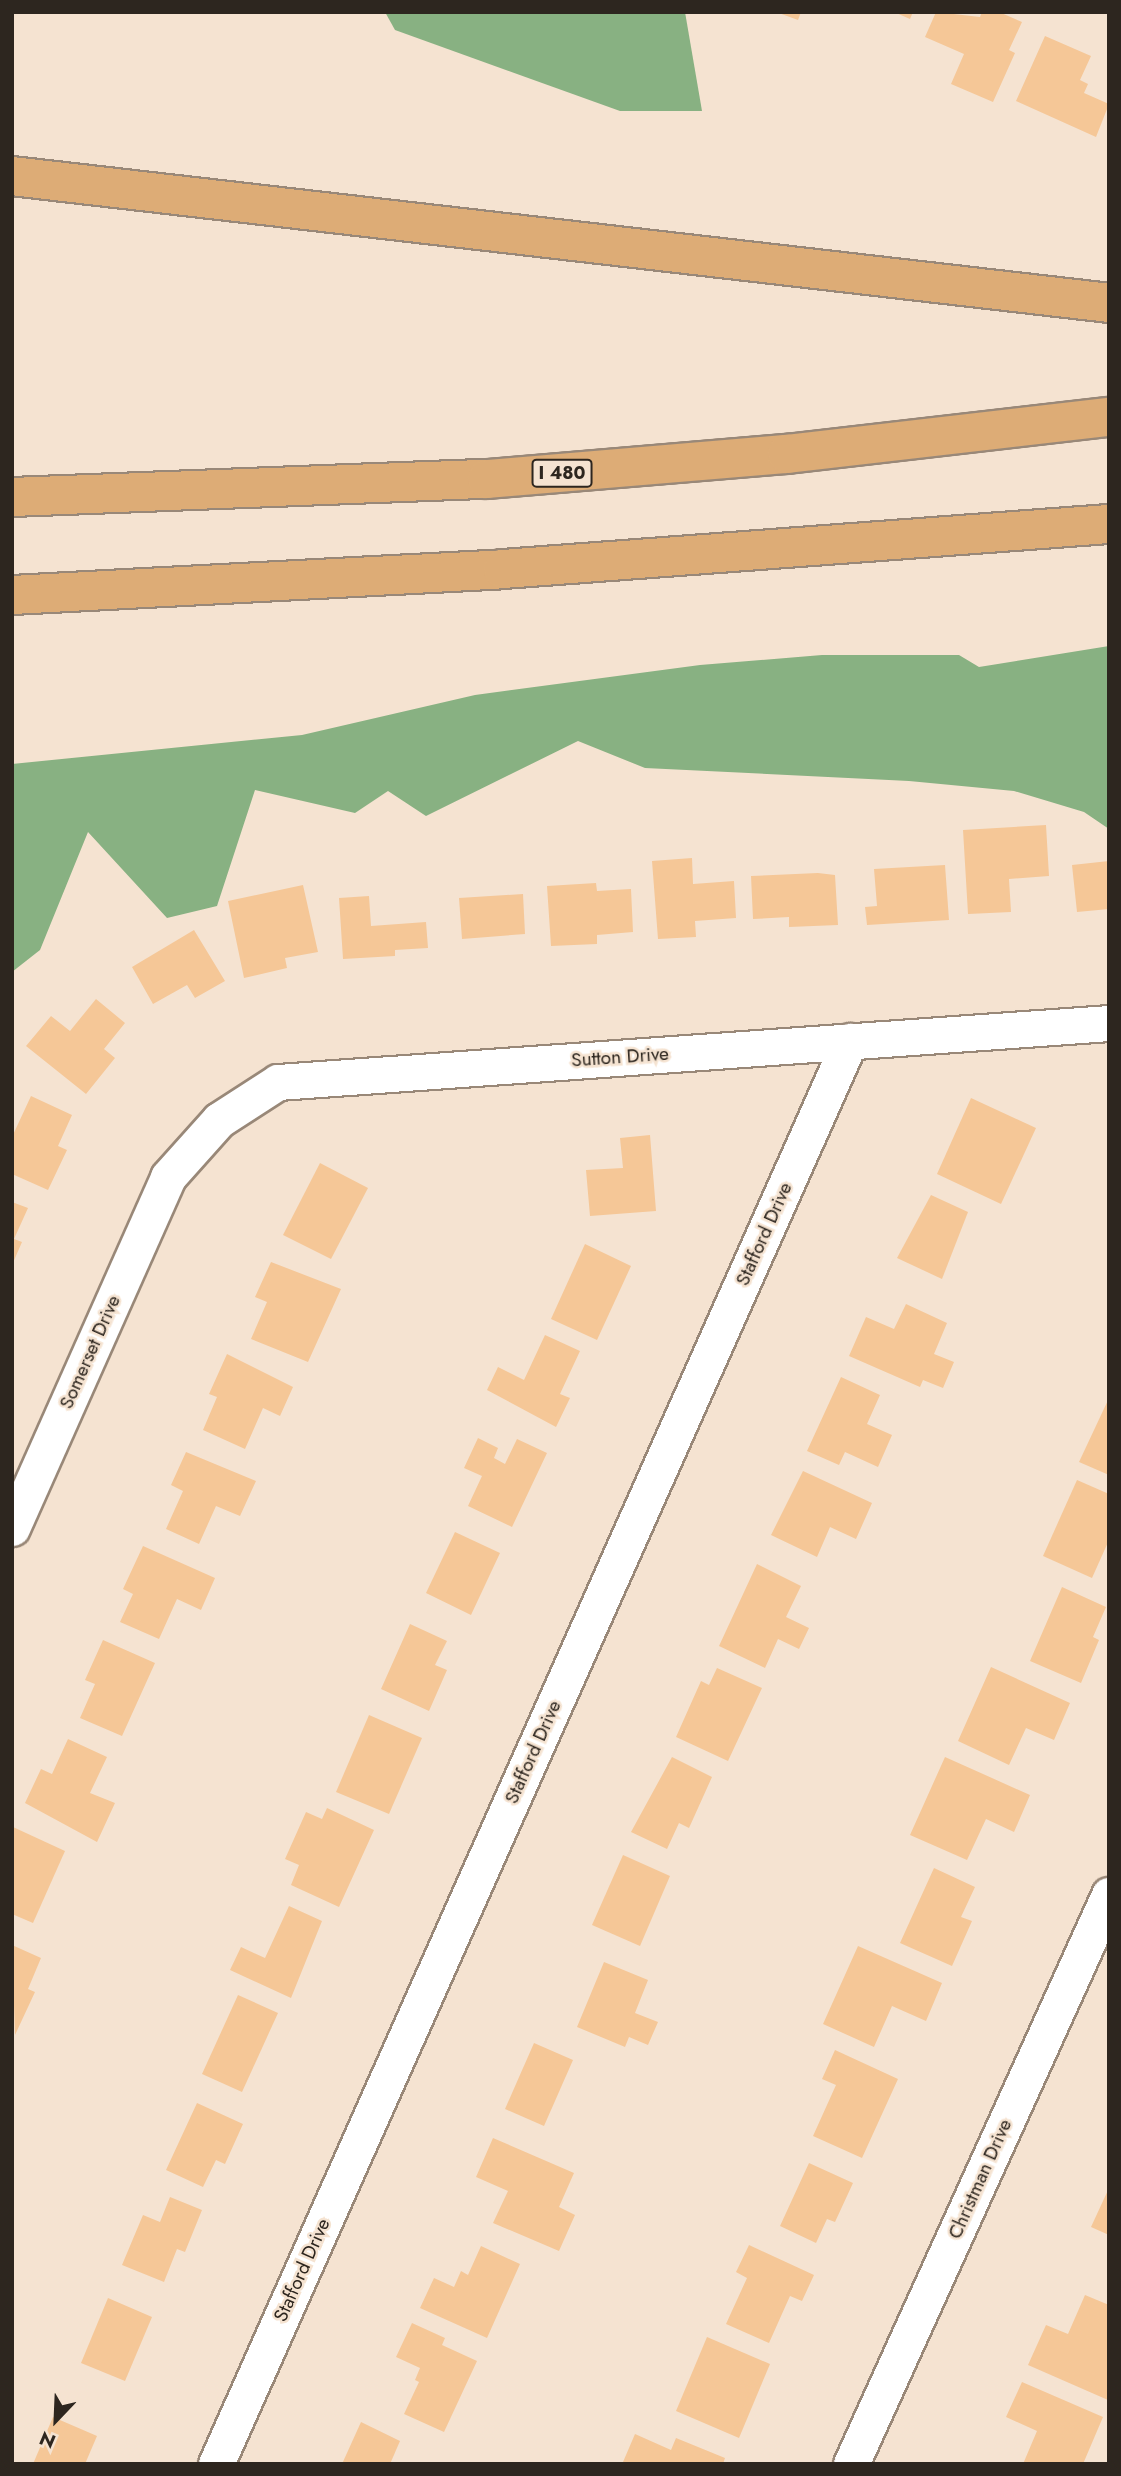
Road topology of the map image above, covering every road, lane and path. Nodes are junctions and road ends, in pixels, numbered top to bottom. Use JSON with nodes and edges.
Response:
{"nodes":[{"id":1,"x":12,"y":176,"type":"edge"},
{"id":2,"x":1109,"y":303,"type":"edge"},
{"id":3,"x":1109,"y":417,"type":"edge"},
{"id":4,"x":12,"y":497,"type":"edge"},
{"id":5,"x":1109,"y":524,"type":"edge"},
{"id":6,"x":12,"y":595,"type":"edge"},
{"id":7,"x":1109,"y":1023,"type":"edge"},
{"id":8,"x":850,"y":1041,"type":"junction"},
{"id":9,"x":168,"y":1177,"type":"joint"},
{"id":10,"x":12,"y":1528,"type":"edge"},
{"id":11,"x":1109,"y":1895,"type":"edge"},
{"id":12,"x":216,"y":2464,"type":"edge"},
{"id":13,"x":851,"y":2464,"type":"edge"}],
"edges":[{"from":1,"to":2,"type":"highway"},
{"from":3,"to":4,"type":"highway","number":"I 480"},
{"from":5,"to":6,"type":"highway"},
{"from":7,"to":8,"type":"street","name":"Sutton Drive"},
{"from":8,"to":9,"type":"street","name":"Sutton Drive"},
{"from":8,"to":12,"type":"street","name":"Stafford Drive"},
{"from":9,"to":10,"type":"street","name":"Somerset Drive"},
{"from":11,"to":13,"type":"street","name":"Christman Drive"}]}
